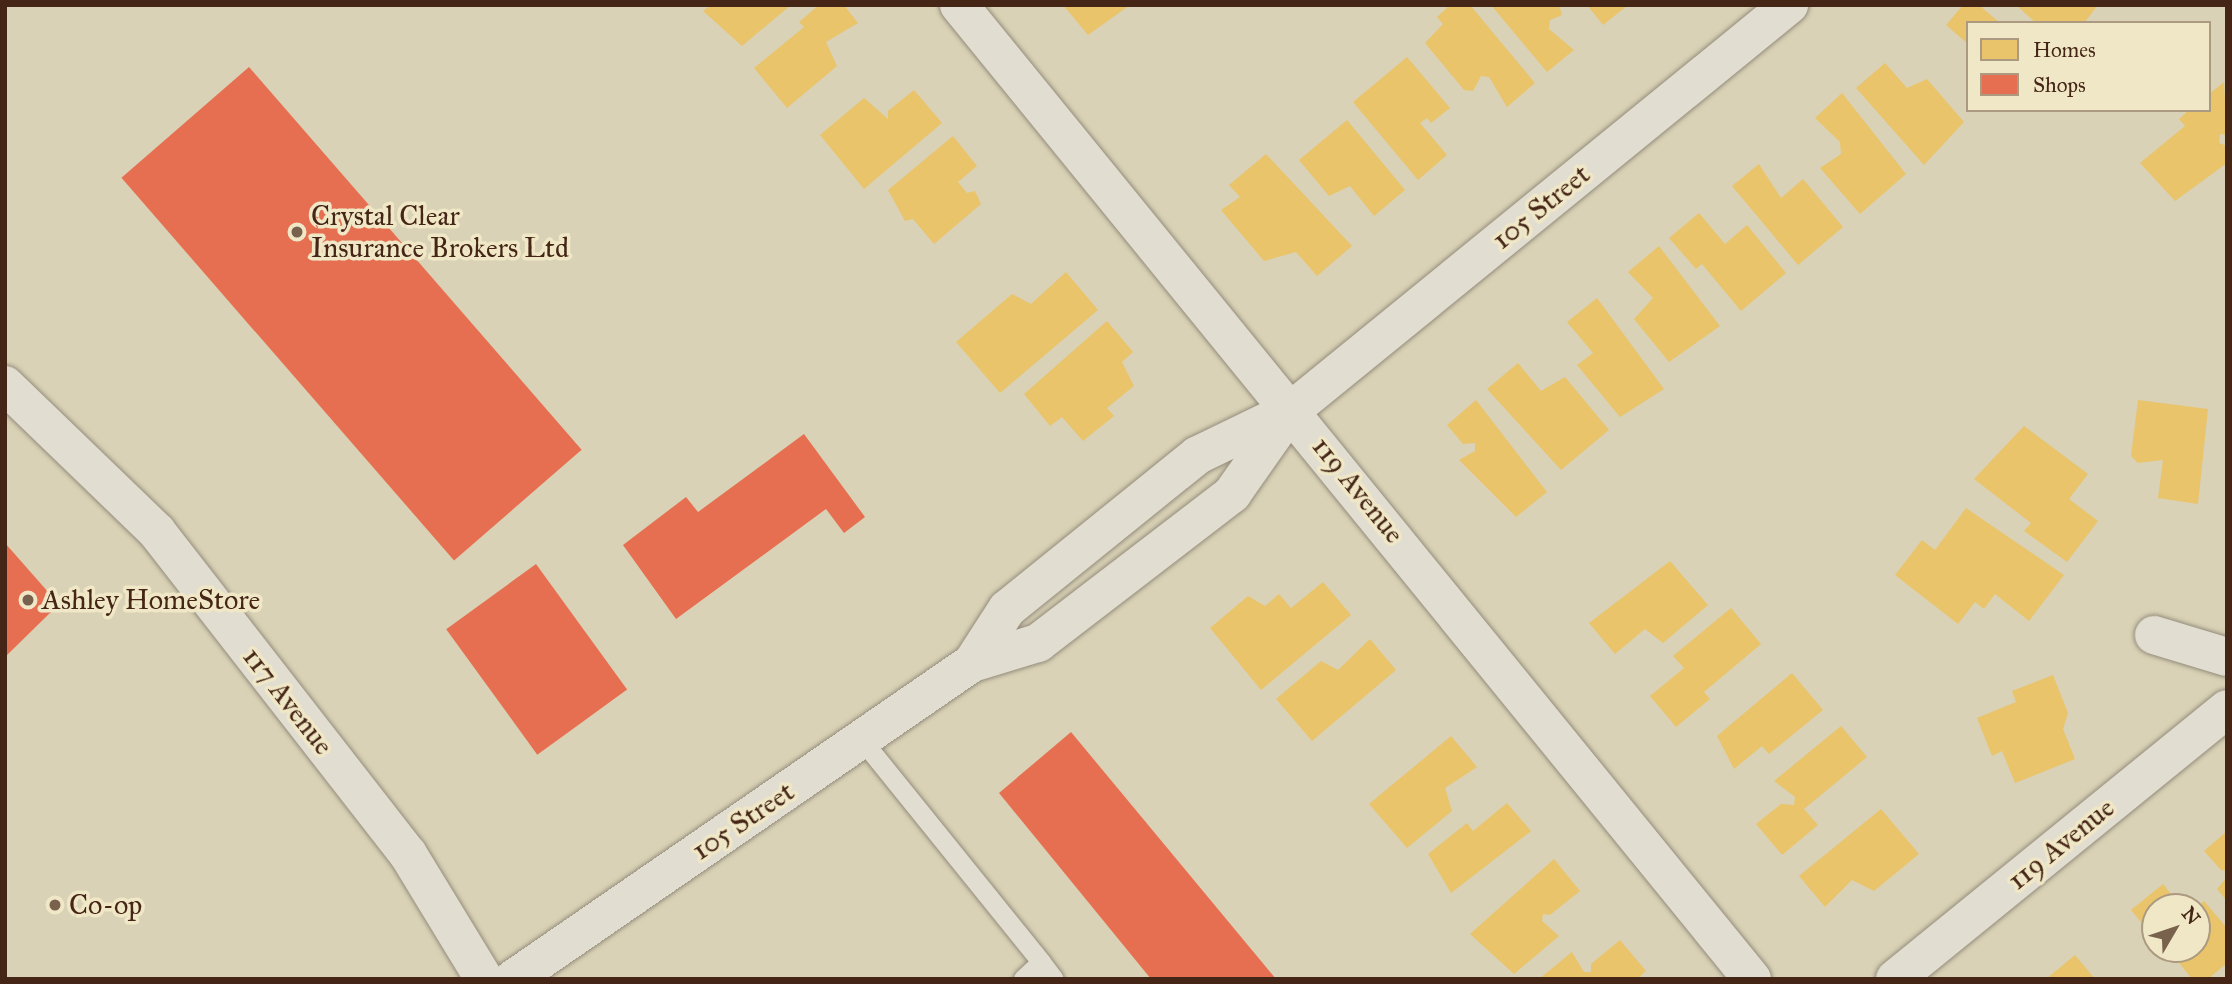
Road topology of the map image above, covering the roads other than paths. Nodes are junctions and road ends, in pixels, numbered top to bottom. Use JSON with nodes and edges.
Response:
{"nodes":[{"id":1,"x":959,"y":5,"type":"edge"},
{"id":2,"x":1789,"y":5,"type":"edge"},
{"id":3,"x":5,"y":385,"type":"edge"},
{"id":4,"x":1293,"y":409,"type":"junction"},
{"id":5,"x":2154,"y":635,"type":"dead end"},
{"id":6,"x":2227,"y":657,"type":"edge"},
{"id":7,"x":972,"y":663,"type":"junction"},
{"id":8,"x":2227,"y":709,"type":"edge"},
{"id":9,"x":862,"y":740,"type":"junction"},
{"id":10,"x":1041,"y":962,"type":"junction"},
{"id":11,"x":484,"y":979,"type":"edge"},
{"id":12,"x":513,"y":979,"type":"edge"},
{"id":13,"x":1023,"y":979,"type":"edge"},
{"id":14,"x":1055,"y":979,"type":"edge"},
{"id":15,"x":1752,"y":979,"type":"edge"},
{"id":16,"x":1895,"y":979,"type":"edge"}],
"edges":[{"from":1,"to":4,"type":"street","name":"119 Avenue"},
{"from":2,"to":4,"type":"street","name":"105 Street"},
{"from":3,"to":11,"type":"street","name":"117 Avenue"},
{"from":4,"to":7,"type":"street","name":"105 Street"},
{"from":4,"to":7,"type":"street","name":"105 Street"},
{"from":4,"to":15,"type":"street","name":"119 Avenue"},
{"from":5,"to":6,"type":"street"},
{"from":7,"to":9,"type":"street","name":"105 Street"},
{"from":8,"to":16,"type":"street","name":"119 Avenue"},
{"from":9,"to":10,"type":"lane"},
{"from":9,"to":12,"type":"street","name":"105 Street"},
{"from":10,"to":13,"type":"lane"},
{"from":10,"to":14,"type":"lane"}]}
